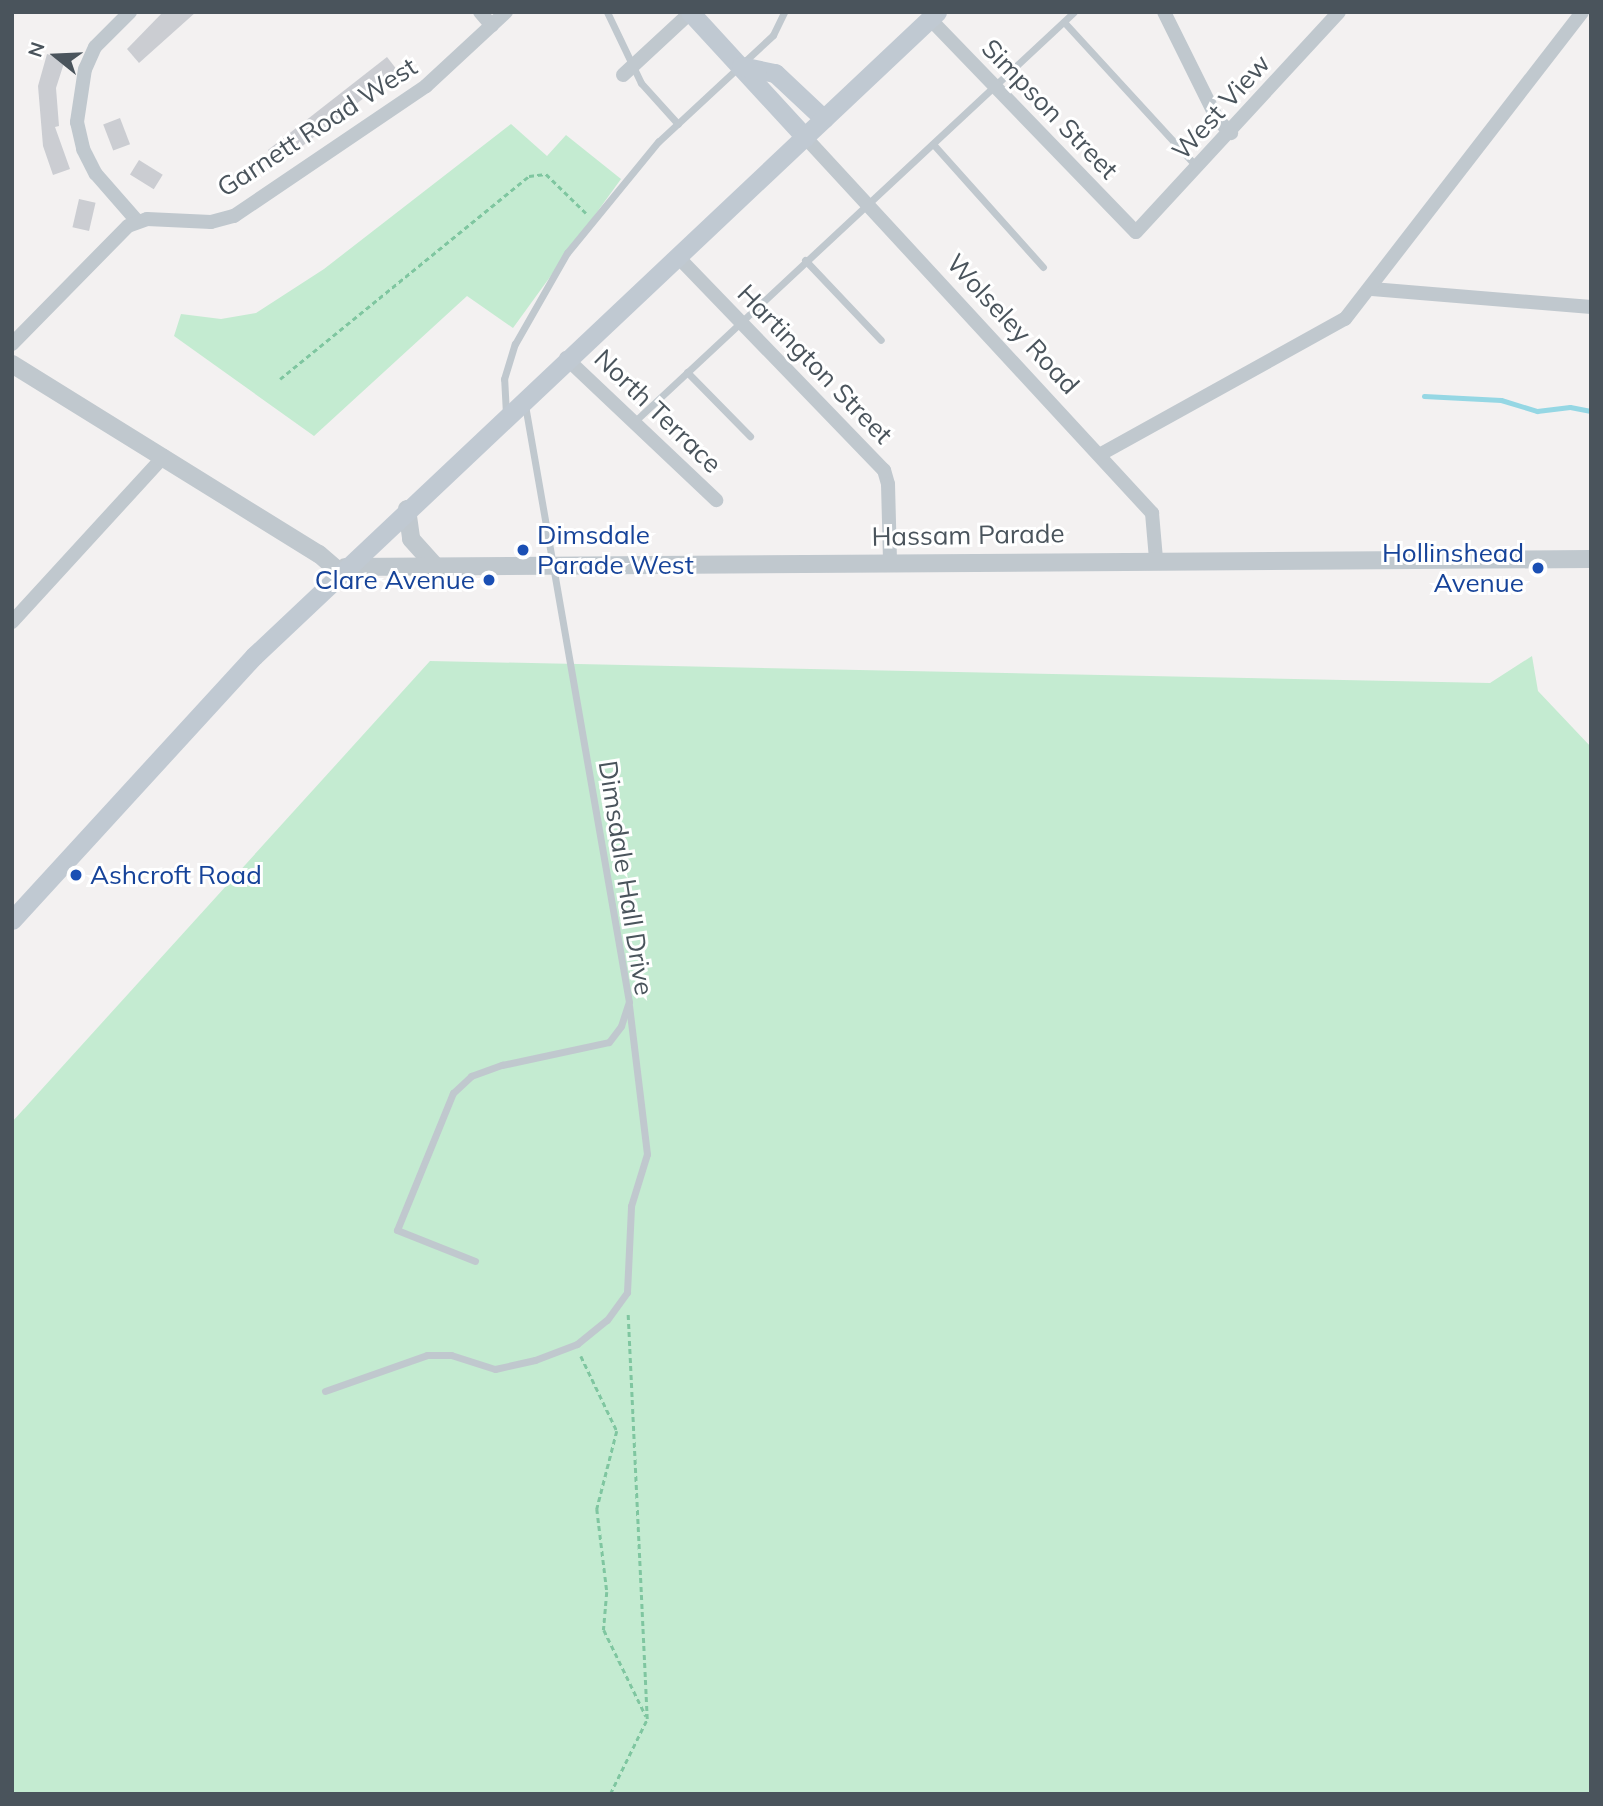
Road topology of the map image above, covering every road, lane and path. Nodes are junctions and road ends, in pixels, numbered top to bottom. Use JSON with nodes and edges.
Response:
{"nodes":[{"id":1,"x":130,"y":12,"type":"edge"},
{"id":2,"x":480,"y":12,"type":"edge"},
{"id":3,"x":506,"y":12,"type":"edge"},
{"id":4,"x":607,"y":12,"type":"edge"},
{"id":5,"x":690,"y":12,"type":"edge"},
{"id":6,"x":784,"y":12,"type":"edge"},
{"id":7,"x":1074,"y":12,"type":"edge"},
{"id":8,"x":1164,"y":12,"type":"edge"},
{"id":9,"x":1339,"y":12,"type":"edge"},
{"id":10,"x":1582,"y":12,"type":"edge"},
{"id":11,"x":934,"y":16,"type":"edge"},
{"id":12,"x":1064,"y":22,"type":"junction"},
{"id":13,"x":492,"y":26,"type":"junction"},
{"id":14,"x":741,"y":66,"type":"junction"},
{"id":15,"x":628,"y":71,"type":"junction"},
{"id":16,"x":995,"y":87,"type":"junction"},
{"id":17,"x":824,"y":119,"type":"junction"},
{"id":18,"x":678,"y":124,"type":"junction"},
{"id":19,"x":1231,"y":133,"type":"junction"},
{"id":20,"x":805,"y":136,"type":"junction"},
{"id":21,"x":933,"y":144,"type":"junction"},
{"id":22,"x":1198,"y":168,"type":"junction"},
{"id":23,"x":869,"y":205,"type":"junction"},
{"id":24,"x":136,"y":221,"type":"junction"},
{"id":25,"x":595,"y":224,"type":"junction"},
{"id":26,"x":1136,"y":232,"type":"joint"},
{"id":27,"x":677,"y":256,"type":"junction"},
{"id":28,"x":805,"y":260,"type":"junction"},
{"id":29,"x":1043,"y":267,"type":"dead end"},
{"id":30,"x":1372,"y":289,"type":"junction"},
{"id":31,"x":1591,"y":307,"type":"edge"},
{"id":32,"x":739,"y":323,"type":"junction"},
{"id":33,"x":881,"y":340,"type":"dead end"},
{"id":34,"x":12,"y":344,"type":"edge"},
{"id":35,"x":566,"y":358,"type":"junction"},
{"id":36,"x":12,"y":364,"type":"edge"},
{"id":37,"x":687,"y":372,"type":"junction"},
{"id":38,"x":280,"y":379,"type":"dead end"},
{"id":39,"x":523,"y":398,"type":"junction"},
{"id":40,"x":506,"y":414,"type":"junction"},
{"id":41,"x":634,"y":422,"type":"junction"},
{"id":42,"x":750,"y":436,"type":"dead end"},
{"id":43,"x":1101,"y":454,"type":"junction"},
{"id":44,"x":164,"y":456,"type":"junction"},
{"id":45,"x":716,"y":500,"type":"dead end"},
{"id":46,"x":407,"y":509,"type":"junction"},
{"id":47,"x":1156,"y":559,"type":"junction"},
{"id":48,"x":1591,"y":559,"type":"edge"},
{"id":49,"x":890,"y":561,"type":"junction"},
{"id":50,"x":436,"y":567,"type":"junction"},
{"id":51,"x":554,"y":568,"type":"junction"},
{"id":52,"x":343,"y":570,"type":"junction"},
{"id":53,"x":12,"y":622,"type":"edge"},
{"id":54,"x":12,"y":920,"type":"edge"},
{"id":55,"x":629,"y":1002,"type":"junction"},
{"id":56,"x":475,"y":1261,"type":"dead end"},
{"id":57,"x":627,"y":1292,"type":"junction"},
{"id":58,"x":580,"y":1354,"type":"dead end"},
{"id":59,"x":324,"y":1391,"type":"dead end"},
{"id":60,"x":647,"y":1719,"type":"junction"},
{"id":61,"x":610,"y":1794,"type":"edge"}],
"edges":[{"from":1,"to":24,"type":"street"},
{"from":2,"to":13,"type":"street"},
{"from":3,"to":13,"type":"street","name":"Garnett Road West"},
{"from":4,"to":15,"type":"lane"},
{"from":5,"to":14,"type":"main road"},
{"from":5,"to":15,"type":"street"},
{"from":6,"to":14,"type":"lane"},
{"from":7,"to":12,"type":"lane"},
{"from":8,"to":19,"type":"street"},
{"from":9,"to":19,"type":"street","name":"West View"},
{"from":10,"to":30,"type":"street"},
{"from":11,"to":16,"type":"street","name":"Simpson Street"},
{"from":11,"to":17,"type":"main road"},
{"from":12,"to":16,"type":"lane"},
{"from":12,"to":22,"type":"lane"},
{"from":13,"to":24,"type":"street","name":"Garnett Road West"},
{"from":14,"to":17,"type":"main road"},
{"from":14,"to":18,"type":"lane"},
{"from":14,"to":20,"type":"main road"},
{"from":15,"to":18,"type":"lane"},
{"from":16,"to":21,"type":"lane"},
{"from":16,"to":26,"type":"street","name":"Simpson Street"},
{"from":17,"to":20,"type":"main road"},
{"from":18,"to":25,"type":"lane"},
{"from":19,"to":22,"type":"street","name":"West View"},
{"from":20,"to":23,"type":"street","name":"Wolseley Road"},
{"from":20,"to":27,"type":"main road"},
{"from":21,"to":23,"type":"lane"},
{"from":21,"to":29,"type":"lane"},
{"from":22,"to":26,"type":"street","name":"West View"},
{"from":23,"to":28,"type":"lane"},
{"from":23,"to":43,"type":"street","name":"Wolseley Road"},
{"from":24,"to":34,"type":"street"},
{"from":25,"to":38,"type":"path"},
{"from":25,"to":40,"type":"lane"},
{"from":27,"to":32,"type":"street","name":"Hartington Street"},
{"from":27,"to":35,"type":"main road"},
{"from":28,"to":32,"type":"lane"},
{"from":28,"to":33,"type":"lane"},
{"from":30,"to":31,"type":"street"},
{"from":30,"to":43,"type":"street"},
{"from":32,"to":37,"type":"lane"},
{"from":32,"to":49,"type":"street","name":"Hartington Street"},
{"from":35,"to":39,"type":"main road"},
{"from":35,"to":41,"type":"street","name":"North Terrace"},
{"from":36,"to":44,"type":"street"},
{"from":37,"to":41,"type":"lane"},
{"from":37,"to":42,"type":"lane"},
{"from":39,"to":40,"type":"main road"},
{"from":39,"to":51,"type":"lane","name":"Dimsdale Hall Drive"},
{"from":40,"to":46,"type":"main road"},
{"from":41,"to":45,"type":"street","name":"North Terrace"},
{"from":43,"to":47,"type":"street","name":"Wolseley Road"},
{"from":44,"to":52,"type":"street"},
{"from":44,"to":53,"type":"street"},
{"from":46,"to":50,"type":"street"},
{"from":46,"to":52,"type":"main road"},
{"from":47,"to":48,"type":"street","name":"Hassam Parade"},
{"from":47,"to":49,"type":"street","name":"Hassam Parade"},
{"from":49,"to":51,"type":"street","name":"Hassam Parade"},
{"from":50,"to":51,"type":"street","name":"Hassam Parade"},
{"from":50,"to":52,"type":"street","name":"Hassam Parade"},
{"from":51,"to":55,"type":"lane","name":"Dimsdale Hall Drive"},
{"from":52,"to":54,"type":"main road"},
{"from":55,"to":56,"type":"lane","name":"Dimsdale Hall Drive"},
{"from":55,"to":57,"type":"lane"},
{"from":57,"to":59,"type":"lane"},
{"from":57,"to":60,"type":"path"},
{"from":58,"to":60,"type":"path"},
{"from":60,"to":61,"type":"path"}]}
